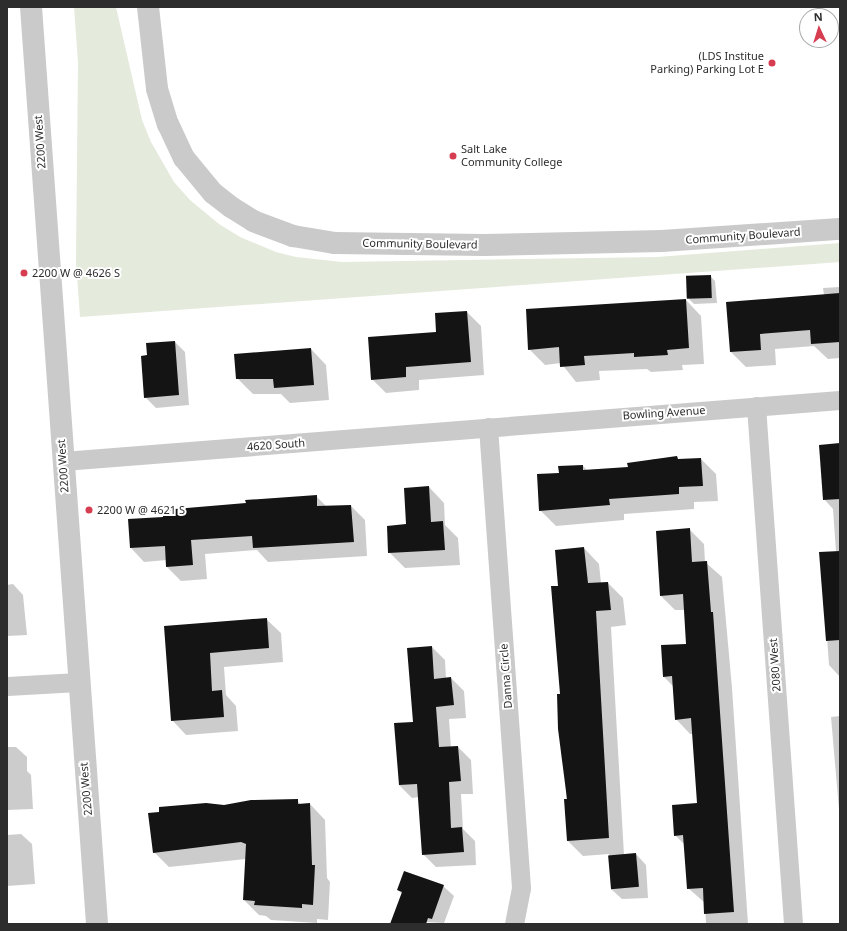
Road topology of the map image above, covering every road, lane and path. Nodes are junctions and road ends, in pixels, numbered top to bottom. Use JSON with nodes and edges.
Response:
{"nodes":[{"id":1,"x":31,"y":7,"type":"edge"},
{"id":2,"x":148,"y":7,"type":"edge"},
{"id":3,"x":840,"y":229,"type":"edge"},
{"id":4,"x":840,"y":400,"type":"edge"},
{"id":5,"x":756,"y":406,"type":"junction"},
{"id":6,"x":488,"y":428,"type":"junction"},
{"id":7,"x":63,"y":461,"type":"junction"},
{"id":8,"x":78,"y":682,"type":"junction"},
{"id":9,"x":7,"y":686,"type":"edge"},
{"id":10,"x":97,"y":924,"type":"edge"},
{"id":11,"x":514,"y":924,"type":"edge"},
{"id":12,"x":793,"y":924,"type":"edge"}],
"edges":[{"from":1,"to":7,"type":"street","name":"2200 West"},
{"from":2,"to":3,"type":"street","name":"Community Boulevard"},
{"from":4,"to":5,"type":"street","name":"Bowling Avenue"},
{"from":5,"to":6,"type":"street","name":"Bowling Avenue"},
{"from":5,"to":12,"type":"street","name":"2080 West"},
{"from":6,"to":7,"type":"street","name":"4620 South"},
{"from":6,"to":11,"type":"street","name":"Danna Circle"},
{"from":7,"to":8,"type":"street","name":"2200 West"},
{"from":8,"to":9,"type":"street"},
{"from":8,"to":10,"type":"street","name":"2200 West"}]}
